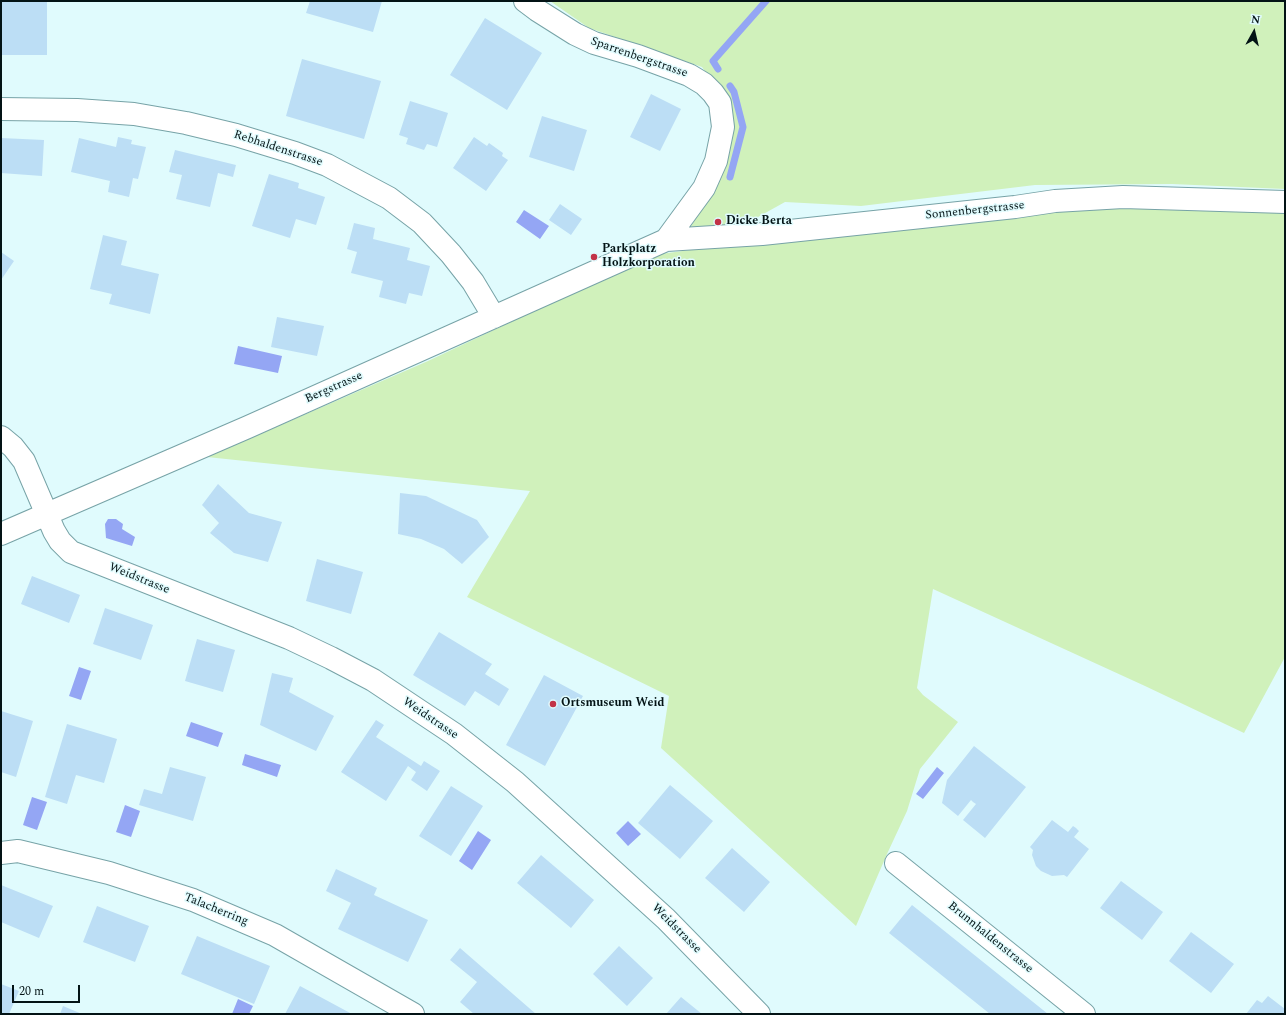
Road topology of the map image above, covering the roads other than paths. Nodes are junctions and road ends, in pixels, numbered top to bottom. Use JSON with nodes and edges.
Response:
{"nodes":[{"id":1,"x":525,"y":1,"type":"edge"},
{"id":2,"x":1,"y":109,"type":"edge"},
{"id":3,"x":1285,"y":202,"type":"edge"},
{"id":4,"x":666,"y":240,"type":"junction"},
{"id":5,"x":494,"y":317,"type":"junction"},
{"id":6,"x":1,"y":437,"type":"edge"},
{"id":7,"x":47,"y":514,"type":"junction"},
{"id":8,"x":1,"y":534,"type":"edge"},
{"id":9,"x":1,"y":853,"type":"edge"},
{"id":10,"x":896,"y":862,"type":"dead end"},
{"id":11,"x":413,"y":1014,"type":"edge"},
{"id":12,"x":759,"y":1014,"type":"edge"},
{"id":13,"x":1084,"y":1014,"type":"edge"}],
"edges":[{"from":1,"to":4,"type":"street","name":"Sparrenbergstrasse"},
{"from":2,"to":5,"type":"street","name":"Rebhaldenstrasse"},
{"from":3,"to":4,"type":"street","name":"Sonnenbergstrasse"},
{"from":4,"to":5,"type":"street","name":"Bergstrasse"},
{"from":5,"to":7,"type":"street","name":"Bergstrasse"},
{"from":6,"to":7,"type":"street","name":"Weidstrasse"},
{"from":7,"to":8,"type":"street","name":"Bergstrasse"},
{"from":7,"to":12,"type":"street","name":"Weidstrasse"},
{"from":9,"to":11,"type":"street","name":"Talacherring"},
{"from":10,"to":13,"type":"street","name":"Brunnhaldenstrasse"}]}
